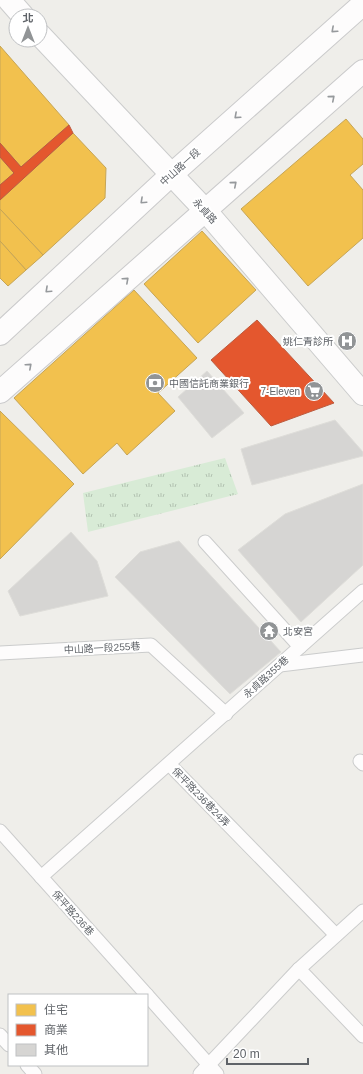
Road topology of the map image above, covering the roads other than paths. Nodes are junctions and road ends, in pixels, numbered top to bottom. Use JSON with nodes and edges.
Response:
{"nodes":[{"id":1,"x":9,"y":0,"type":"edge"},
{"id":2,"x":363,"y":4,"type":"edge"},
{"id":3,"x":16,"y":8,"type":"edge"},
{"id":4,"x":48,"y":44,"type":"edge"},
{"id":5,"x":363,"y":71,"type":"edge"},
{"id":6,"x":171,"y":175,"type":"junction"},
{"id":7,"x":205,"y":210,"type":"junction"},
{"id":8,"x":0,"y":334,"type":"edge"},
{"id":9,"x":0,"y":392,"type":"edge"},
{"id":10,"x":363,"y":394,"type":"edge"},
{"id":11,"x":205,"y":542,"type":"dead end"},
{"id":12,"x":363,"y":591,"type":"edge"},
{"id":13,"x":300,"y":647,"type":"junction"},
{"id":14,"x":0,"y":653,"type":"edge"},
{"id":15,"x":363,"y":655,"type":"edge"},
{"id":16,"x":280,"y":665,"type":"junction"},
{"id":17,"x":226,"y":714,"type":"junction"},
{"id":18,"x":169,"y":764,"type":"junction"},
{"id":19,"x":0,"y":831,"type":"edge"},
{"id":20,"x":41,"y":877,"type":"junction"},
{"id":21,"x":363,"y":911,"type":"edge"},
{"id":22,"x":336,"y":935,"type":"junction"},
{"id":23,"x":299,"y":969,"type":"junction"},
{"id":24,"x":146,"y":994,"type":"edge"},
{"id":25,"x":148,"y":996,"type":"edge"},
{"id":26,"x":0,"y":1035,"type":"edge"},
{"id":27,"x":363,"y":1036,"type":"edge"},
{"id":28,"x":8,"y":1044,"type":"edge"},
{"id":29,"x":28,"y":1066,"type":"edge"},
{"id":30,"x":214,"y":1069,"type":"edge"},
{"id":31,"x":35,"y":1074,"type":"edge"},
{"id":32,"x":200,"y":1074,"type":"edge"}],
"edges":[{"from":1,"to":3,"type":"street"},
{"from":2,"to":6,"type":"street","name":"中山路一段","one_way":true},
{"from":4,"to":6,"type":"street","name":"永貞路"},
{"from":7,"to":5,"type":"street","one_way":true},
{"from":6,"to":7,"type":"street","name":"永貞路"},
{"from":6,"to":8,"type":"street","name":"中山路一段","one_way":true},
{"from":9,"to":7,"type":"street","one_way":true},
{"from":7,"to":10,"type":"street","name":"永貞路"},
{"from":11,"to":13,"type":"lane"},
{"from":12,"to":13,"type":"lane","name":"永貞路355巷"},
{"from":13,"to":16,"type":"lane","name":"永貞路355巷"},
{"from":14,"to":17,"type":"lane","name":"中山路一段255巷"},
{"from":15,"to":16,"type":"lane"},
{"from":16,"to":17,"type":"lane","name":"永貞路355巷"},
{"from":17,"to":18,"type":"lane","name":"永貞路355巷"},
{"from":18,"to":20,"type":"lane","name":"保平路236巷24弄"},
{"from":18,"to":22,"type":"lane","name":"保平路236巷24弄"},
{"from":19,"to":20,"type":"lane","name":"保平路236巷"},
{"from":20,"to":24,"type":"lane","name":"保平路236巷"},
{"from":21,"to":22,"type":"lane"},
{"from":22,"to":23,"type":"lane"},
{"from":23,"to":27,"type":"lane"},
{"from":23,"to":30,"type":"lane"},
{"from":25,"to":30,"type":"lane","name":"保平路236巷"},
{"from":26,"to":28,"type":"lane"},
{"from":29,"to":31,"type":"lane"},
{"from":30,"to":32,"type":"lane"}]}
